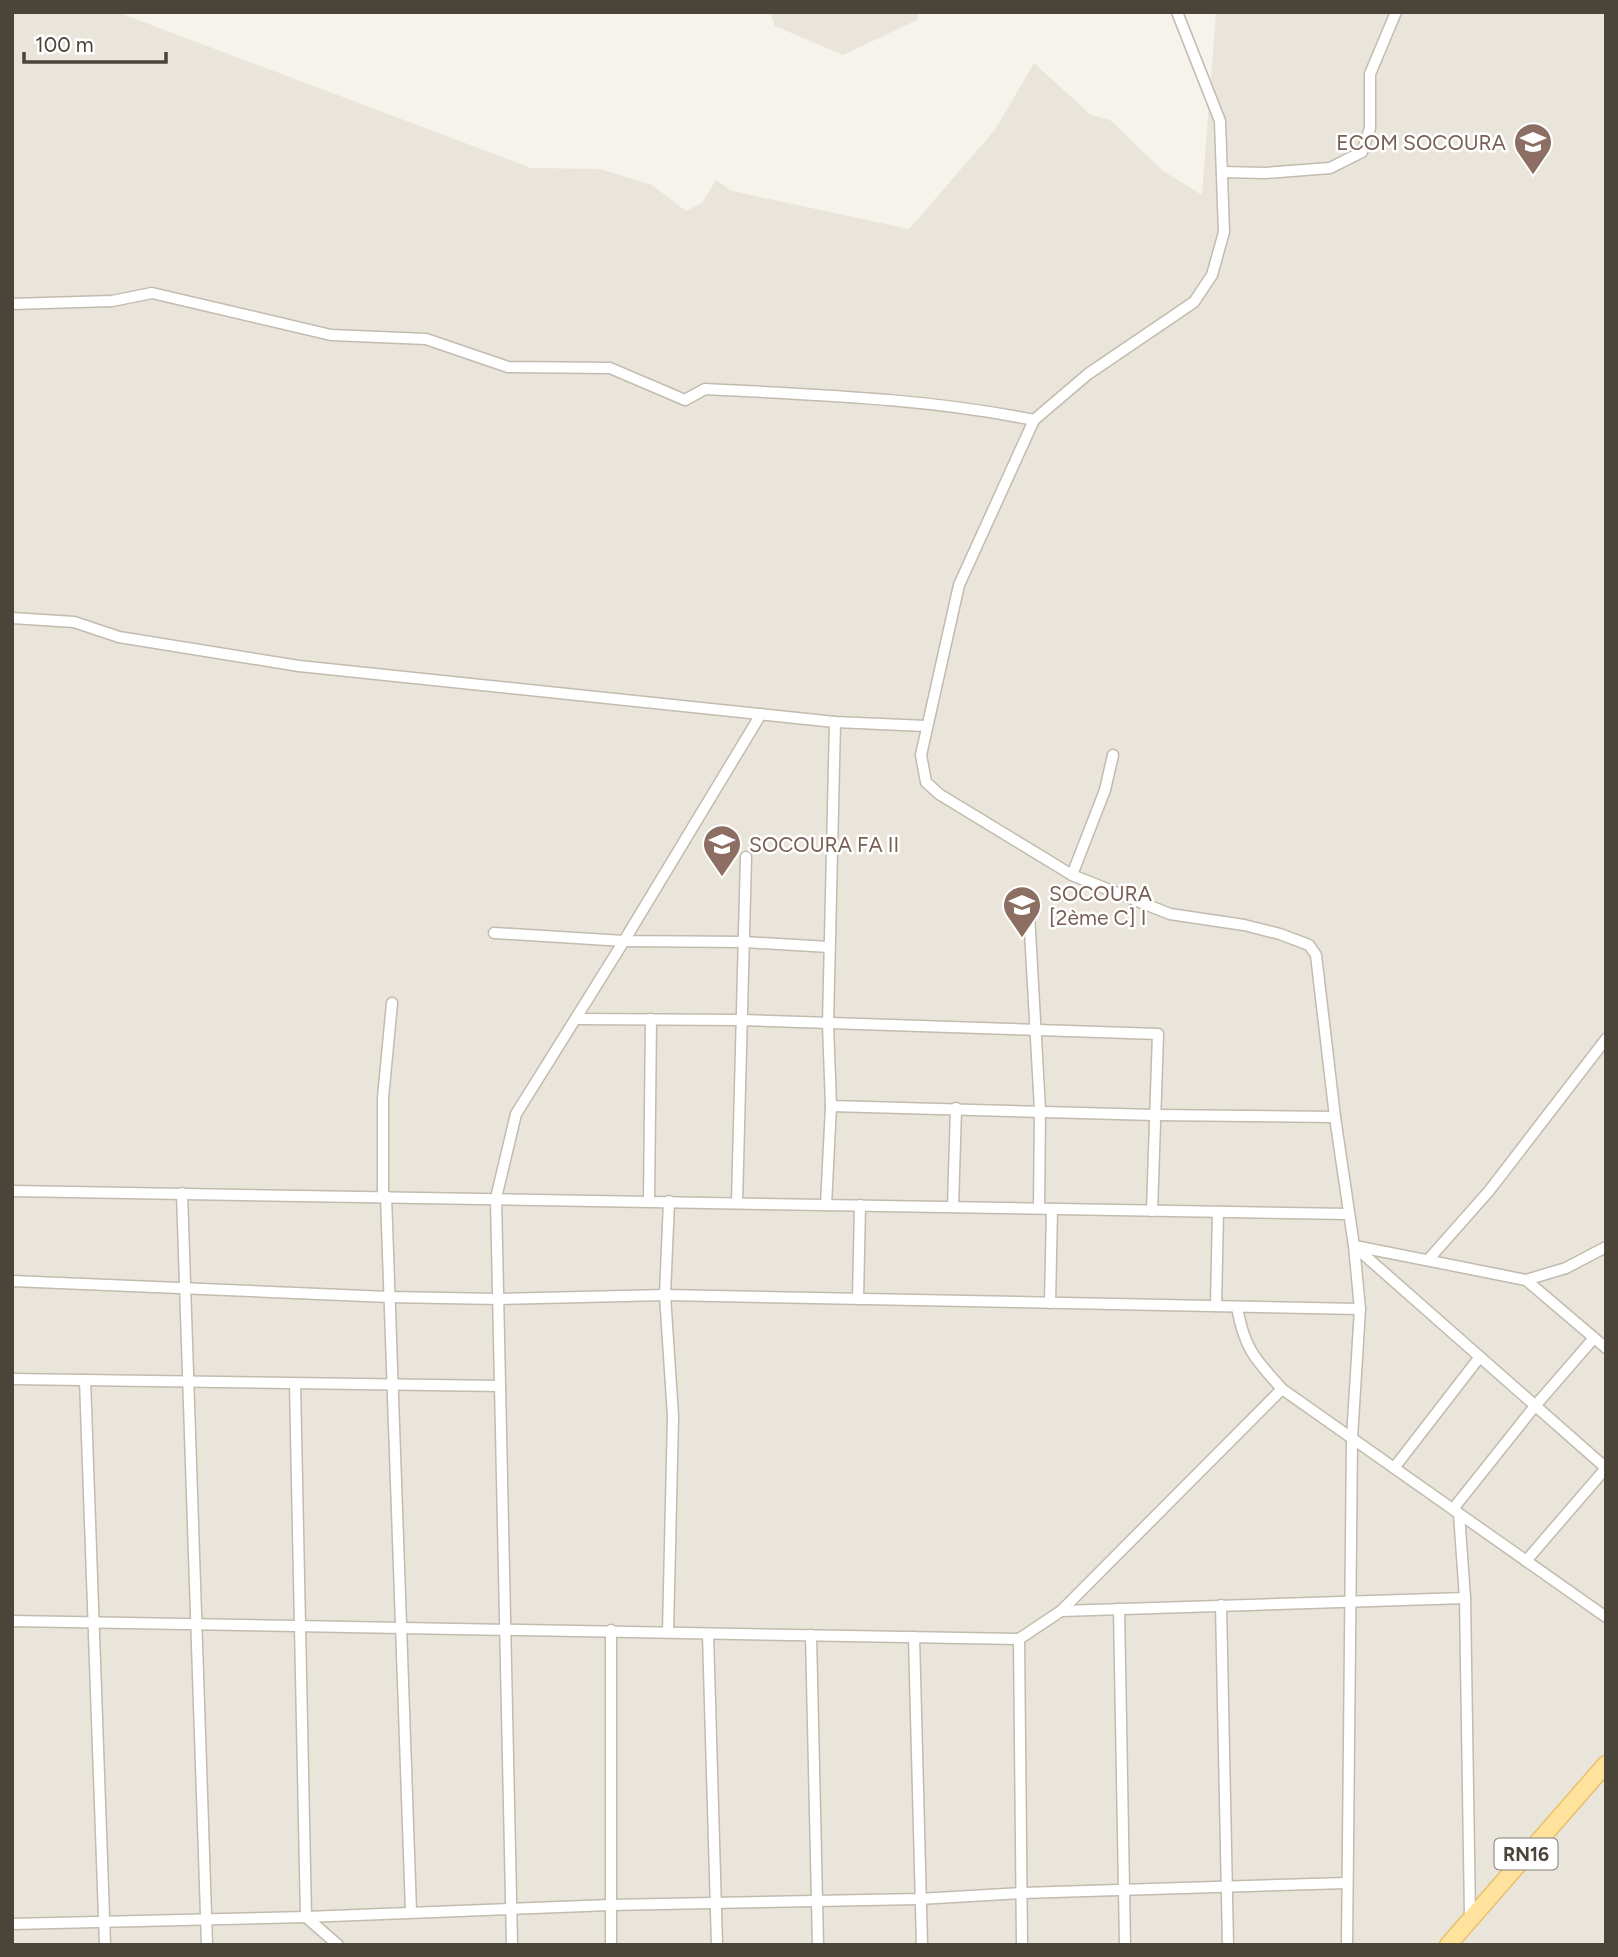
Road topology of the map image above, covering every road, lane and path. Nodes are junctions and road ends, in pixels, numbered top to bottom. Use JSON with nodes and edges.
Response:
{"nodes":[{"id":1,"x":1177,"y":12,"type":"edge"},
{"id":2,"x":1396,"y":12,"type":"edge"},
{"id":3,"x":1222,"y":172,"type":"junction"},
{"id":4,"x":12,"y":304,"type":"edge"},
{"id":5,"x":1034,"y":420,"type":"junction"},
{"id":6,"x":12,"y":618,"type":"edge"},
{"id":7,"x":761,"y":714,"type":"junction"},
{"id":8,"x":835,"y":722,"type":"junction"},
{"id":9,"x":926,"y":726,"type":"junction"},
{"id":10,"x":1113,"y":755,"type":"dead end"},
{"id":11,"x":746,"y":857,"type":"dead end"},
{"id":12,"x":1072,"y":875,"type":"junction"},
{"id":13,"x":1030,"y":913,"type":"dead end"},
{"id":14,"x":494,"y":933,"type":"dead end"},
{"id":15,"x":624,"y":941,"type":"junction"},
{"id":16,"x":744,"y":942,"type":"junction"},
{"id":17,"x":829,"y":947,"type":"junction"},
{"id":18,"x":392,"y":1003,"type":"dead end"},
{"id":19,"x":576,"y":1019,"type":"junction"},
{"id":20,"x":651,"y":1019,"type":"junction"},
{"id":21,"x":742,"y":1020,"type":"junction"},
{"id":22,"x":828,"y":1024,"type":"junction"},
{"id":23,"x":1037,"y":1030,"type":"junction"},
{"id":24,"x":1606,"y":1039,"type":"edge"},
{"id":25,"x":831,"y":1106,"type":"junction"},
{"id":26,"x":956,"y":1108,"type":"junction"},
{"id":27,"x":1040,"y":1110,"type":"junction"},
{"id":28,"x":1156,"y":1115,"type":"junction"},
{"id":29,"x":1335,"y":1117,"type":"junction"},
{"id":30,"x":12,"y":1191,"type":"edge"},
{"id":31,"x":182,"y":1193,"type":"junction"},
{"id":32,"x":385,"y":1196,"type":"junction"},
{"id":33,"x":496,"y":1198,"type":"junction"},
{"id":34,"x":649,"y":1201,"type":"junction"},
{"id":35,"x":669,"y":1201,"type":"junction"},
{"id":36,"x":737,"y":1203,"type":"junction"},
{"id":37,"x":826,"y":1205,"type":"junction"},
{"id":38,"x":860,"y":1205,"type":"junction"},
{"id":39,"x":953,"y":1207,"type":"junction"},
{"id":40,"x":1039,"y":1209,"type":"junction"},
{"id":41,"x":1052,"y":1209,"type":"junction"},
{"id":42,"x":1152,"y":1210,"type":"junction"},
{"id":43,"x":1218,"y":1212,"type":"junction"},
{"id":44,"x":1348,"y":1214,"type":"junction"},
{"id":45,"x":1354,"y":1246,"type":"junction"},
{"id":46,"x":1606,"y":1247,"type":"edge"},
{"id":47,"x":1428,"y":1260,"type":"junction"},
{"id":48,"x":1526,"y":1280,"type":"junction"},
{"id":49,"x":12,"y":1281,"type":"edge"},
{"id":50,"x":186,"y":1289,"type":"junction"},
{"id":51,"x":666,"y":1295,"type":"junction"},
{"id":52,"x":388,"y":1297,"type":"junction"},
{"id":53,"x":498,"y":1299,"type":"junction"},
{"id":54,"x":858,"y":1299,"type":"junction"},
{"id":55,"x":1050,"y":1303,"type":"junction"},
{"id":56,"x":1216,"y":1306,"type":"junction"},
{"id":57,"x":1237,"y":1307,"type":"junction"},
{"id":58,"x":1360,"y":1309,"type":"junction"},
{"id":59,"x":1594,"y":1338,"type":"junction"},
{"id":60,"x":1606,"y":1348,"type":"edge"},
{"id":61,"x":1479,"y":1358,"type":"junction"},
{"id":62,"x":12,"y":1379,"type":"edge"},
{"id":63,"x":85,"y":1380,"type":"junction"},
{"id":64,"x":188,"y":1381,"type":"junction"},
{"id":65,"x":295,"y":1384,"type":"junction"},
{"id":66,"x":393,"y":1384,"type":"junction"},
{"id":67,"x":500,"y":1386,"type":"junction"},
{"id":68,"x":1282,"y":1389,"type":"junction"},
{"id":69,"x":1535,"y":1406,"type":"junction"},
{"id":70,"x":1352,"y":1438,"type":"junction"},
{"id":71,"x":1394,"y":1468,"type":"junction"},
{"id":72,"x":1606,"y":1468,"type":"edge"},
{"id":73,"x":1456,"y":1512,"type":"junction"},
{"id":74,"x":1525,"y":1561,"type":"junction"},
{"id":75,"x":1465,"y":1598,"type":"junction"},
{"id":76,"x":1350,"y":1600,"type":"junction"},
{"id":77,"x":1221,"y":1605,"type":"junction"},
{"id":78,"x":1119,"y":1609,"type":"junction"},
{"id":79,"x":1061,"y":1611,"type":"junction"},
{"id":80,"x":1603,"y":1611,"type":"edge"},
{"id":81,"x":12,"y":1621,"type":"edge"},
{"id":82,"x":94,"y":1622,"type":"junction"},
{"id":83,"x":197,"y":1624,"type":"junction"},
{"id":84,"x":300,"y":1625,"type":"junction"},
{"id":85,"x":401,"y":1628,"type":"junction"},
{"id":86,"x":505,"y":1630,"type":"junction"},
{"id":87,"x":611,"y":1630,"type":"junction"},
{"id":88,"x":668,"y":1632,"type":"junction"},
{"id":89,"x":708,"y":1634,"type":"junction"},
{"id":90,"x":811,"y":1635,"type":"junction"},
{"id":91,"x":914,"y":1637,"type":"junction"},
{"id":92,"x":1019,"y":1639,"type":"junction"},
{"id":93,"x":1606,"y":1764,"type":"edge"},
{"id":94,"x":1347,"y":1883,"type":"junction"},
{"id":95,"x":1227,"y":1887,"type":"junction"},
{"id":96,"x":1124,"y":1890,"type":"junction"},
{"id":97,"x":1022,"y":1893,"type":"junction"},
{"id":98,"x":919,"y":1899,"type":"junction"},
{"id":99,"x":817,"y":1902,"type":"junction"},
{"id":100,"x":717,"y":1903,"type":"junction"},
{"id":101,"x":610,"y":1905,"type":"junction"},
{"id":102,"x":511,"y":1909,"type":"junction"},
{"id":103,"x":411,"y":1911,"type":"junction"},
{"id":104,"x":1470,"y":1916,"type":"junction"},
{"id":105,"x":306,"y":1917,"type":"junction"},
{"id":106,"x":206,"y":1918,"type":"junction"},
{"id":107,"x":104,"y":1921,"type":"junction"},
{"id":108,"x":12,"y":1924,"type":"edge"},
{"id":109,"x":105,"y":1945,"type":"edge"},
{"id":110,"x":207,"y":1945,"type":"edge"},
{"id":111,"x":338,"y":1945,"type":"edge"},
{"id":112,"x":512,"y":1945,"type":"edge"},
{"id":113,"x":611,"y":1945,"type":"edge"},
{"id":114,"x":717,"y":1945,"type":"edge"},
{"id":115,"x":818,"y":1945,"type":"edge"},
{"id":116,"x":922,"y":1945,"type":"edge"},
{"id":117,"x":1022,"y":1945,"type":"edge"},
{"id":118,"x":1125,"y":1945,"type":"edge"},
{"id":119,"x":1228,"y":1945,"type":"edge"},
{"id":120,"x":1347,"y":1945,"type":"edge"},
{"id":121,"x":1448,"y":1945,"type":"edge"}],
"edges":[{"from":1,"to":3,"type":"street"},
{"from":2,"to":3,"type":"street"},
{"from":3,"to":5,"type":"street"},
{"from":4,"to":5,"type":"street"},
{"from":5,"to":9,"type":"street"},
{"from":6,"to":7,"type":"street"},
{"from":7,"to":8,"type":"street"},
{"from":7,"to":15,"type":"street"},
{"from":8,"to":9,"type":"street"},
{"from":8,"to":17,"type":"street"},
{"from":9,"to":12,"type":"street"},
{"from":10,"to":12,"type":"street"},
{"from":11,"to":16,"type":"street"},
{"from":12,"to":29,"type":"street"},
{"from":13,"to":23,"type":"street"},
{"from":14,"to":15,"type":"street"},
{"from":15,"to":16,"type":"street"},
{"from":15,"to":19,"type":"street"},
{"from":16,"to":17,"type":"street"},
{"from":16,"to":21,"type":"street"},
{"from":17,"to":22,"type":"street"},
{"from":18,"to":32,"type":"street"},
{"from":19,"to":20,"type":"street"},
{"from":19,"to":33,"type":"street"},
{"from":20,"to":21,"type":"street"},
{"from":20,"to":34,"type":"street"},
{"from":21,"to":22,"type":"street"},
{"from":21,"to":36,"type":"street"},
{"from":22,"to":23,"type":"street"},
{"from":22,"to":25,"type":"street"},
{"from":23,"to":27,"type":"street"},
{"from":23,"to":28,"type":"street"},
{"from":24,"to":47,"type":"street"},
{"from":25,"to":26,"type":"street"},
{"from":25,"to":37,"type":"street"},
{"from":26,"to":27,"type":"street"},
{"from":26,"to":39,"type":"street"},
{"from":27,"to":28,"type":"street"},
{"from":27,"to":40,"type":"street"},
{"from":28,"to":29,"type":"street"},
{"from":28,"to":42,"type":"street"},
{"from":29,"to":44,"type":"street"},
{"from":30,"to":31,"type":"street"},
{"from":31,"to":32,"type":"street"},
{"from":31,"to":50,"type":"street"},
{"from":32,"to":33,"type":"street"},
{"from":32,"to":52,"type":"street"},
{"from":33,"to":34,"type":"street"},
{"from":33,"to":53,"type":"street"},
{"from":34,"to":35,"type":"street"},
{"from":35,"to":36,"type":"street"},
{"from":35,"to":51,"type":"street"},
{"from":36,"to":37,"type":"street"},
{"from":37,"to":38,"type":"street"},
{"from":38,"to":39,"type":"street"},
{"from":38,"to":54,"type":"street"},
{"from":39,"to":40,"type":"street"},
{"from":40,"to":41,"type":"street"},
{"from":41,"to":42,"type":"street"},
{"from":41,"to":55,"type":"street"},
{"from":42,"to":43,"type":"street"},
{"from":43,"to":44,"type":"street"},
{"from":43,"to":56,"type":"street"},
{"from":44,"to":45,"type":"street"},
{"from":45,"to":47,"type":"street"},
{"from":45,"to":58,"type":"street"},
{"from":45,"to":61,"type":"street"},
{"from":46,"to":48,"type":"street"},
{"from":47,"to":48,"type":"street"},
{"from":48,"to":59,"type":"street"},
{"from":49,"to":50,"type":"street"},
{"from":50,"to":52,"type":"street"},
{"from":50,"to":64,"type":"street"},
{"from":51,"to":53,"type":"street"},
{"from":51,"to":54,"type":"street"},
{"from":51,"to":88,"type":"street"},
{"from":52,"to":53,"type":"street"},
{"from":52,"to":66,"type":"street"},
{"from":53,"to":67,"type":"street"},
{"from":54,"to":55,"type":"street"},
{"from":55,"to":56,"type":"street"},
{"from":56,"to":57,"type":"street"},
{"from":57,"to":58,"type":"street"},
{"from":57,"to":68,"type":"street"},
{"from":58,"to":70,"type":"street"},
{"from":59,"to":60,"type":"street"},
{"from":59,"to":69,"type":"street"},
{"from":61,"to":69,"type":"street"},
{"from":61,"to":71,"type":"street"},
{"from":62,"to":63,"type":"street"},
{"from":63,"to":64,"type":"street"},
{"from":63,"to":82,"type":"street"},
{"from":64,"to":65,"type":"street"},
{"from":64,"to":83,"type":"street"},
{"from":65,"to":66,"type":"street"},
{"from":65,"to":84,"type":"street"},
{"from":66,"to":67,"type":"street"},
{"from":66,"to":85,"type":"street"},
{"from":67,"to":86,"type":"street"},
{"from":68,"to":70,"type":"street"},
{"from":68,"to":79,"type":"street"},
{"from":69,"to":72,"type":"street"},
{"from":69,"to":73,"type":"street"},
{"from":70,"to":71,"type":"street"},
{"from":70,"to":76,"type":"street"},
{"from":71,"to":73,"type":"street"},
{"from":72,"to":74,"type":"street"},
{"from":73,"to":74,"type":"street"},
{"from":73,"to":75,"type":"street"},
{"from":74,"to":80,"type":"street"},
{"from":75,"to":76,"type":"street"},
{"from":75,"to":104,"type":"street"},
{"from":76,"to":77,"type":"street"},
{"from":76,"to":94,"type":"street"},
{"from":77,"to":78,"type":"street"},
{"from":77,"to":95,"type":"street"},
{"from":78,"to":79,"type":"street"},
{"from":78,"to":96,"type":"street"},
{"from":79,"to":92,"type":"street"},
{"from":81,"to":82,"type":"street"},
{"from":82,"to":83,"type":"street"},
{"from":82,"to":107,"type":"street"},
{"from":83,"to":84,"type":"street"},
{"from":83,"to":106,"type":"street"},
{"from":84,"to":85,"type":"street"},
{"from":84,"to":105,"type":"street"},
{"from":85,"to":86,"type":"street"},
{"from":85,"to":103,"type":"street"},
{"from":86,"to":87,"type":"street"},
{"from":86,"to":102,"type":"street"},
{"from":87,"to":88,"type":"street"},
{"from":87,"to":101,"type":"street"},
{"from":88,"to":89,"type":"street"},
{"from":89,"to":90,"type":"street"},
{"from":89,"to":100,"type":"street"},
{"from":90,"to":91,"type":"street"},
{"from":90,"to":99,"type":"street"},
{"from":91,"to":92,"type":"street"},
{"from":91,"to":98,"type":"street"},
{"from":92,"to":97,"type":"street"},
{"from":93,"to":104,"type":"main road","number":"RN16"},
{"from":94,"to":95,"type":"street"},
{"from":94,"to":120,"type":"street"},
{"from":95,"to":96,"type":"street"},
{"from":95,"to":119,"type":"street"},
{"from":96,"to":97,"type":"street"},
{"from":96,"to":118,"type":"street"},
{"from":97,"to":98,"type":"street"},
{"from":97,"to":117,"type":"street"},
{"from":98,"to":99,"type":"street"},
{"from":98,"to":116,"type":"street"},
{"from":99,"to":100,"type":"street"},
{"from":99,"to":115,"type":"street"},
{"from":100,"to":101,"type":"street"},
{"from":100,"to":114,"type":"street"},
{"from":101,"to":102,"type":"street"},
{"from":101,"to":113,"type":"street"},
{"from":102,"to":103,"type":"street"},
{"from":102,"to":112,"type":"street"},
{"from":103,"to":105,"type":"street"},
{"from":104,"to":121,"type":"main road","number":"RN16"},
{"from":105,"to":106,"type":"street"},
{"from":105,"to":111,"type":"street"},
{"from":106,"to":107,"type":"street"},
{"from":106,"to":110,"type":"street"},
{"from":107,"to":108,"type":"street"},
{"from":107,"to":109,"type":"street"}]}
